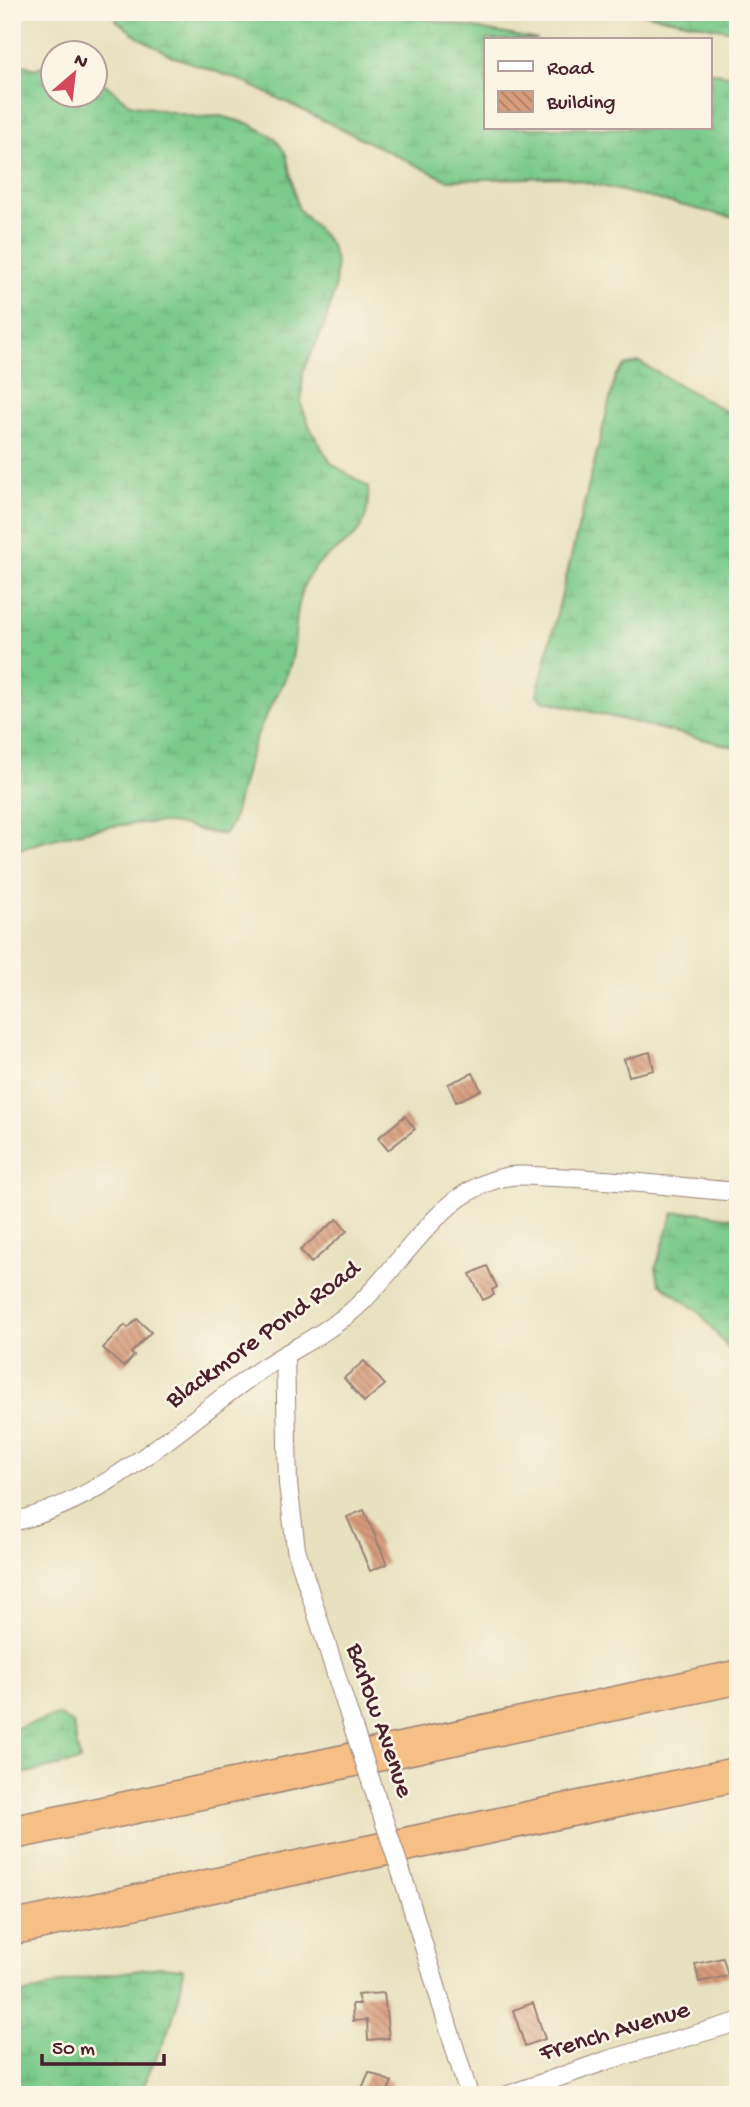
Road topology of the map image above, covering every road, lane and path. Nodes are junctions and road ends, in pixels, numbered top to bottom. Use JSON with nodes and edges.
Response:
{"nodes":[{"id":1,"x":738,"y":1192,"type":"edge"},
{"id":2,"x":285,"y":1355,"type":"junction"},
{"id":3,"x":12,"y":1522,"type":"edge"},
{"id":4,"x":738,"y":1677,"type":"edge"},
{"id":5,"x":738,"y":1774,"type":"edge"},
{"id":6,"x":12,"y":1833,"type":"edge"},
{"id":7,"x":12,"y":1928,"type":"edge"},
{"id":8,"x":738,"y":2022,"type":"edge"},
{"id":9,"x":468,"y":2095,"type":"edge"},
{"id":10,"x":508,"y":2095,"type":"edge"}],
"edges":[{"from":1,"to":2,"type":"street","name":"Blackmore Pond Road"},
{"from":2,"to":3,"type":"street","name":"Blackmore Pond Road"},
{"from":2,"to":9,"type":"street","name":"Barlow Avenue","bridge":true},
{"from":4,"to":6,"type":"highway"},
{"from":5,"to":7,"type":"highway"},
{"from":8,"to":10,"type":"street","name":"French Avenue"}]}
